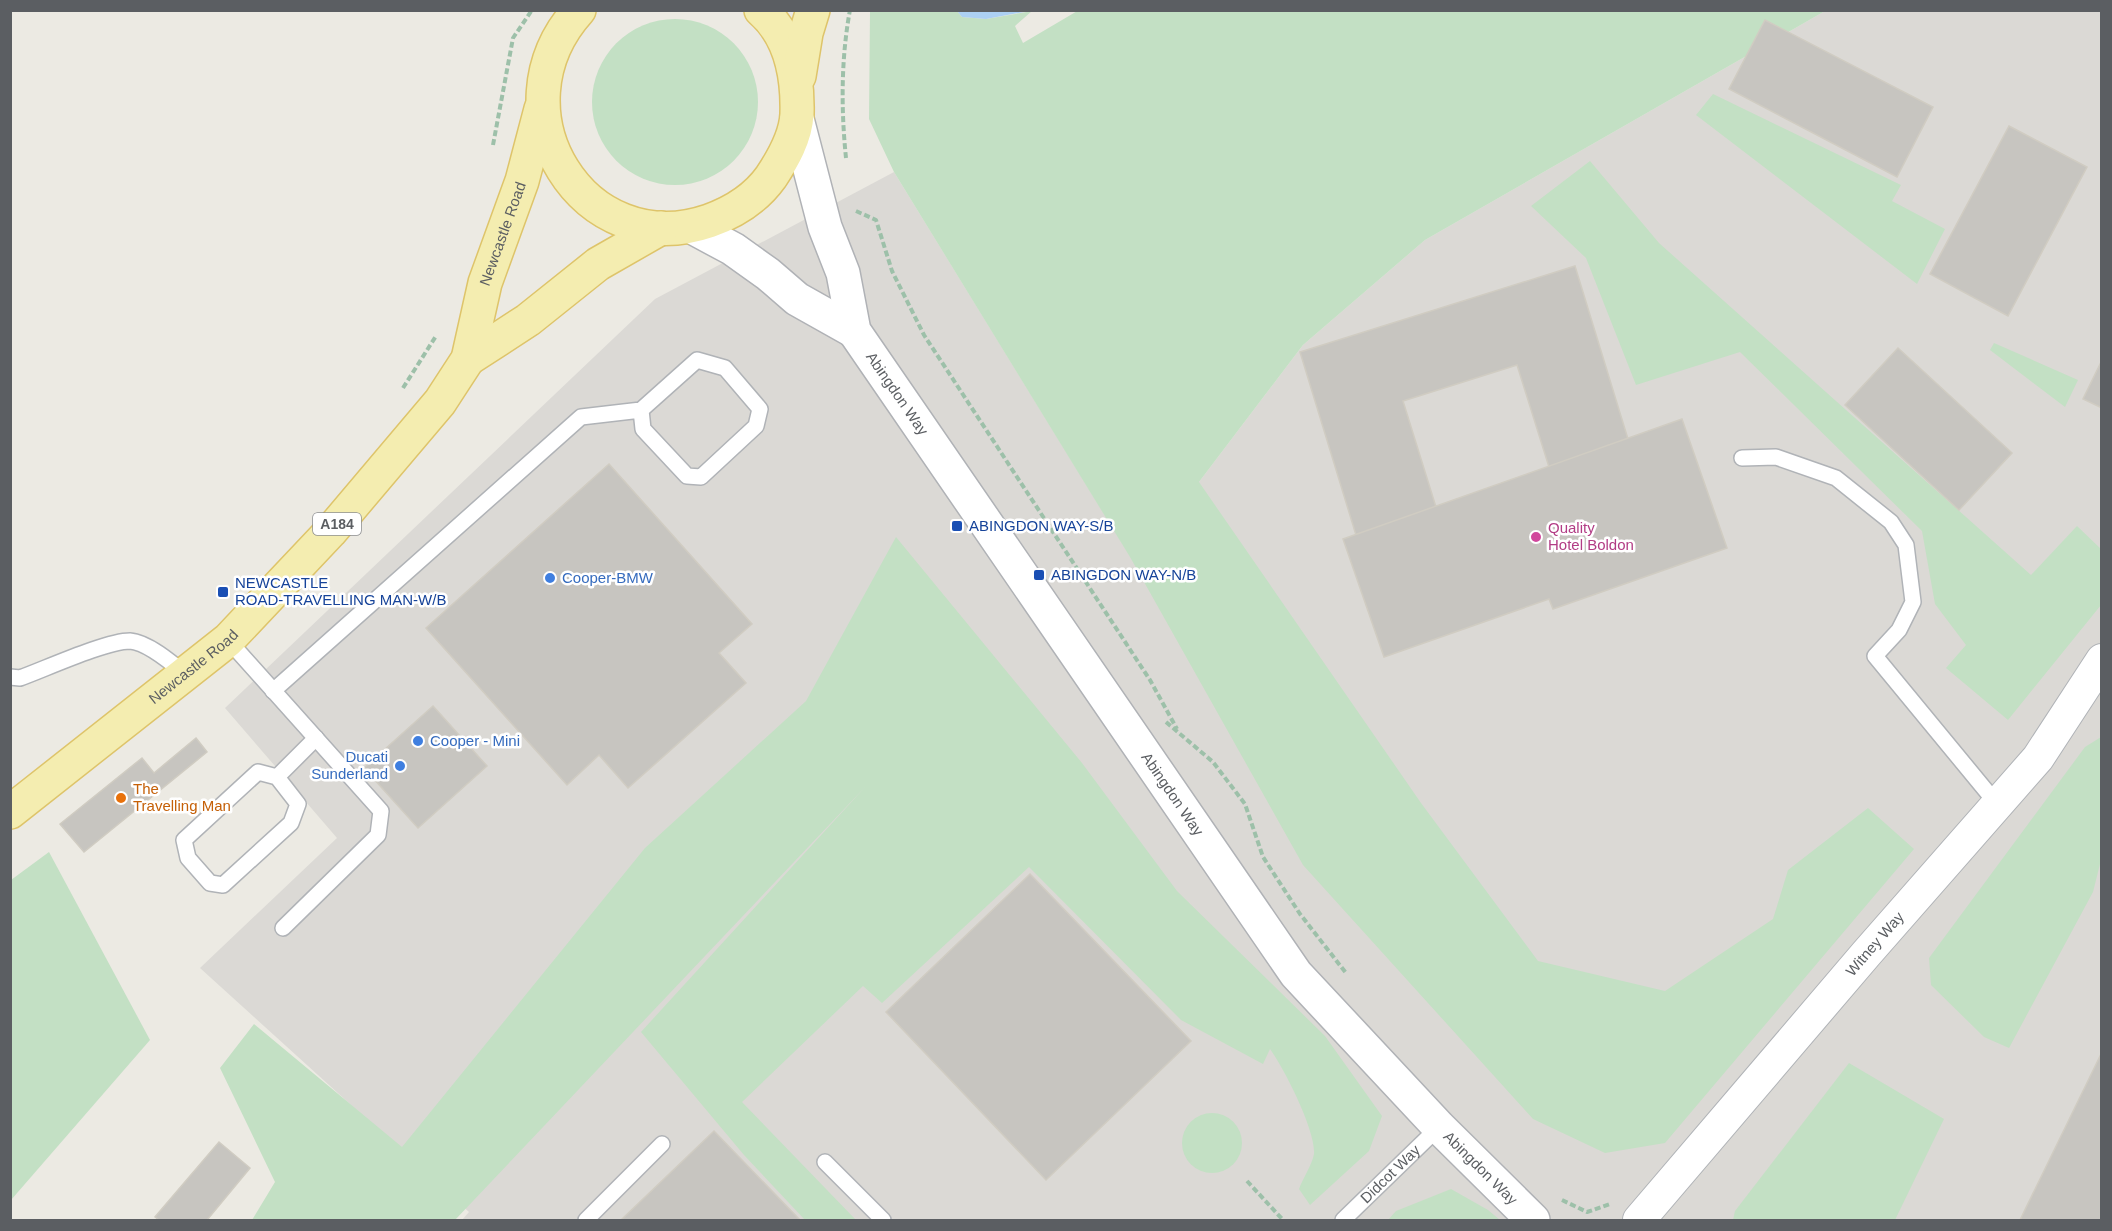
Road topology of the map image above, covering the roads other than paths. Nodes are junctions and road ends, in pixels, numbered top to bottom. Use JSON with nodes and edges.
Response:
{"nodes":[{"id":1,"x":579,"y":10,"type":"edge"},
{"id":2,"x":761,"y":10,"type":"edge"},
{"id":3,"x":813,"y":10,"type":"edge"},
{"id":4,"x":798,"y":87,"type":"junction"},
{"id":5,"x":542,"y":109,"type":"junction"},
{"id":6,"x":797,"y":119,"type":"junction"},
{"id":7,"x":676,"y":227,"type":"junction"},
{"id":8,"x":854,"y":332,"type":"junction"},
{"id":9,"x":468,"y":359,"type":"junction"},
{"id":10,"x":641,"y":410,"type":"junction"},
{"id":11,"x":1742,"y":458,"type":"dead end"},
{"id":12,"x":228,"y":640,"type":"junction"},
{"id":13,"x":2102,"y":660,"type":"edge"},
{"id":14,"x":185,"y":674,"type":"junction"},
{"id":15,"x":10,"y":677,"type":"edge"},
{"id":16,"x":273,"y":690,"type":"junction"},
{"id":17,"x":316,"y":738,"type":"junction"},
{"id":18,"x":277,"y":777,"type":"junction"},
{"id":19,"x":1997,"y":804,"type":"junction"},
{"id":20,"x":10,"y":812,"type":"edge"},
{"id":21,"x":283,"y":928,"type":"dead end"},
{"id":22,"x":1439,"y":1127,"type":"junction"},
{"id":23,"x":662,"y":1144,"type":"dead end"},
{"id":24,"x":825,"y":1162,"type":"dead end"},
{"id":25,"x":586,"y":1221,"type":"edge"},
{"id":26,"x":883,"y":1221,"type":"edge"},
{"id":27,"x":1343,"y":1221,"type":"edge"},
{"id":28,"x":1533,"y":1221,"type":"edge"},
{"id":29,"x":1639,"y":1221,"type":"edge"}],
"edges":[{"from":1,"to":5,"type":"main road"},
{"from":2,"to":4,"type":"main road"},
{"from":3,"to":4,"type":"main road"},
{"from":4,"to":6,"type":"main road","name":"Newcastle Road"},
{"from":5,"to":7,"type":"main road"},
{"from":5,"to":9,"type":"main road","name":"Newcastle Road","number":"A184"},
{"from":6,"to":7,"type":"main road","name":"Newcastle Road"},
{"from":6,"to":8,"type":"main road","name":"Abingdon Way"},
{"from":7,"to":8,"type":"main road","name":"Abingdon Way"},
{"from":7,"to":9,"type":"main road","name":"Newcastle Road","number":"A184"},
{"from":8,"to":22,"type":"main road","name":"Abingdon Way"},
{"from":9,"to":12,"type":"main road","name":"Newcastle Road","number":"A184"},
{"from":10,"to":10,"type":"lane"},
{"from":10,"to":16,"type":"lane"},
{"from":11,"to":19,"type":"lane"},
{"from":12,"to":14,"type":"main road","name":"Newcastle Road","number":"A184"},
{"from":12,"to":16,"type":"lane"},
{"from":13,"to":19,"type":"street","name":"Witney Way"},
{"from":14,"to":15,"type":"lane"},
{"from":14,"to":20,"type":"main road","name":"Newcastle Road","number":"A184"},
{"from":16,"to":17,"type":"lane"},
{"from":17,"to":18,"type":"lane"},
{"from":17,"to":21,"type":"lane"},
{"from":18,"to":18,"type":"lane"},
{"from":19,"to":29,"type":"street","name":"Witney Way"},
{"from":22,"to":27,"type":"lane","name":"Didcot Way"},
{"from":22,"to":28,"type":"main road","name":"Abingdon Way"},
{"from":23,"to":25,"type":"lane"},
{"from":24,"to":26,"type":"lane"}]}
